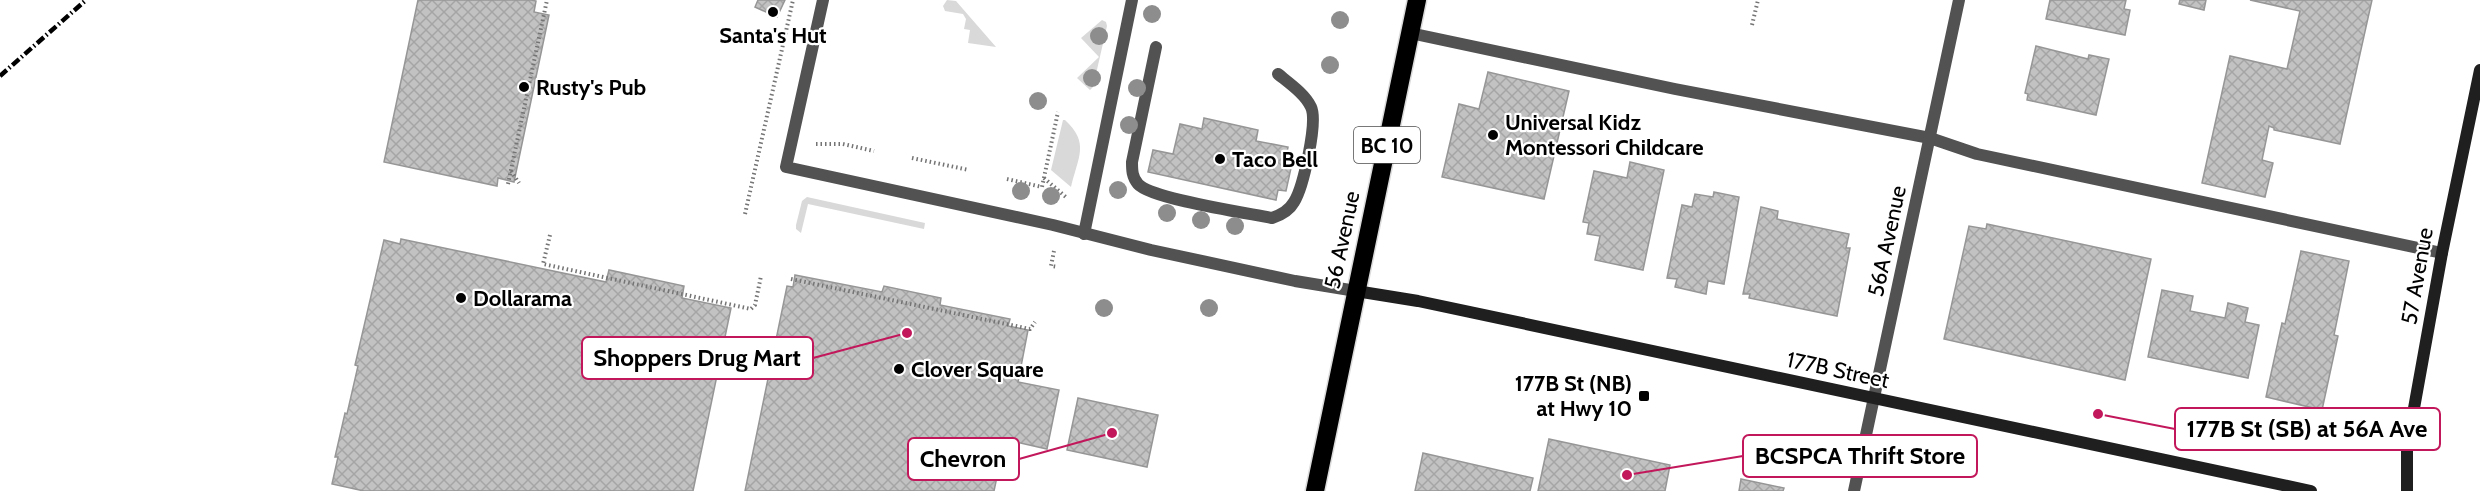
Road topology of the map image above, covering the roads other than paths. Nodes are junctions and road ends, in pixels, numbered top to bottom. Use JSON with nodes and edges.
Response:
{"nodes":[{"id":1,"x":823,"y":0,"type":"edge"},
{"id":2,"x":1132,"y":0,"type":"edge"},
{"id":3,"x":1417,"y":0,"type":"edge"},
{"id":4,"x":1959,"y":0,"type":"edge"},
{"id":5,"x":1410,"y":33,"type":"junction"},
{"id":6,"x":1156,"y":47,"type":"dead end"},
{"id":7,"x":2480,"y":70,"type":"edge"},
{"id":8,"x":1278,"y":74,"type":"dead end"},
{"id":9,"x":1930,"y":138,"type":"junction"},
{"id":10,"x":1084,"y":234,"type":"junction"},
{"id":11,"x":2442,"y":252,"type":"junction"},
{"id":12,"x":1356,"y":291,"type":"junction"},
{"id":13,"x":1875,"y":399,"type":"junction"},
{"id":14,"x":1315,"y":491,"type":"edge"},
{"id":15,"x":1854,"y":491,"type":"edge"},
{"id":16,"x":2311,"y":491,"type":"edge"},
{"id":17,"x":2407,"y":491,"type":"edge"}],
"edges":[{"from":1,"to":10,"type":"street"},
{"from":2,"to":10,"type":"street"},
{"from":3,"to":5,"type":"highway","name":"56 Avenue","number":"BC 10"},
{"from":4,"to":9,"type":"street","name":"56A Avenue"},
{"from":5,"to":9,"type":"street"},
{"from":5,"to":12,"type":"highway","name":"56 Avenue","number":"BC 10"},
{"from":6,"to":8,"type":"street"},
{"from":7,"to":11,"type":"street","name":"57 Avenue"},
{"from":9,"to":11,"type":"street"},
{"from":9,"to":13,"type":"street","name":"56A Avenue"},
{"from":10,"to":12,"type":"street"},
{"from":11,"to":17,"type":"street","name":"57 Avenue"},
{"from":12,"to":13,"type":"street","name":"177B Street"},
{"from":12,"to":14,"type":"highway","name":"56 Avenue","number":"BC 10"},
{"from":13,"to":15,"type":"street","name":"56A Avenue"},
{"from":13,"to":16,"type":"street","name":"177B Street"}]}
